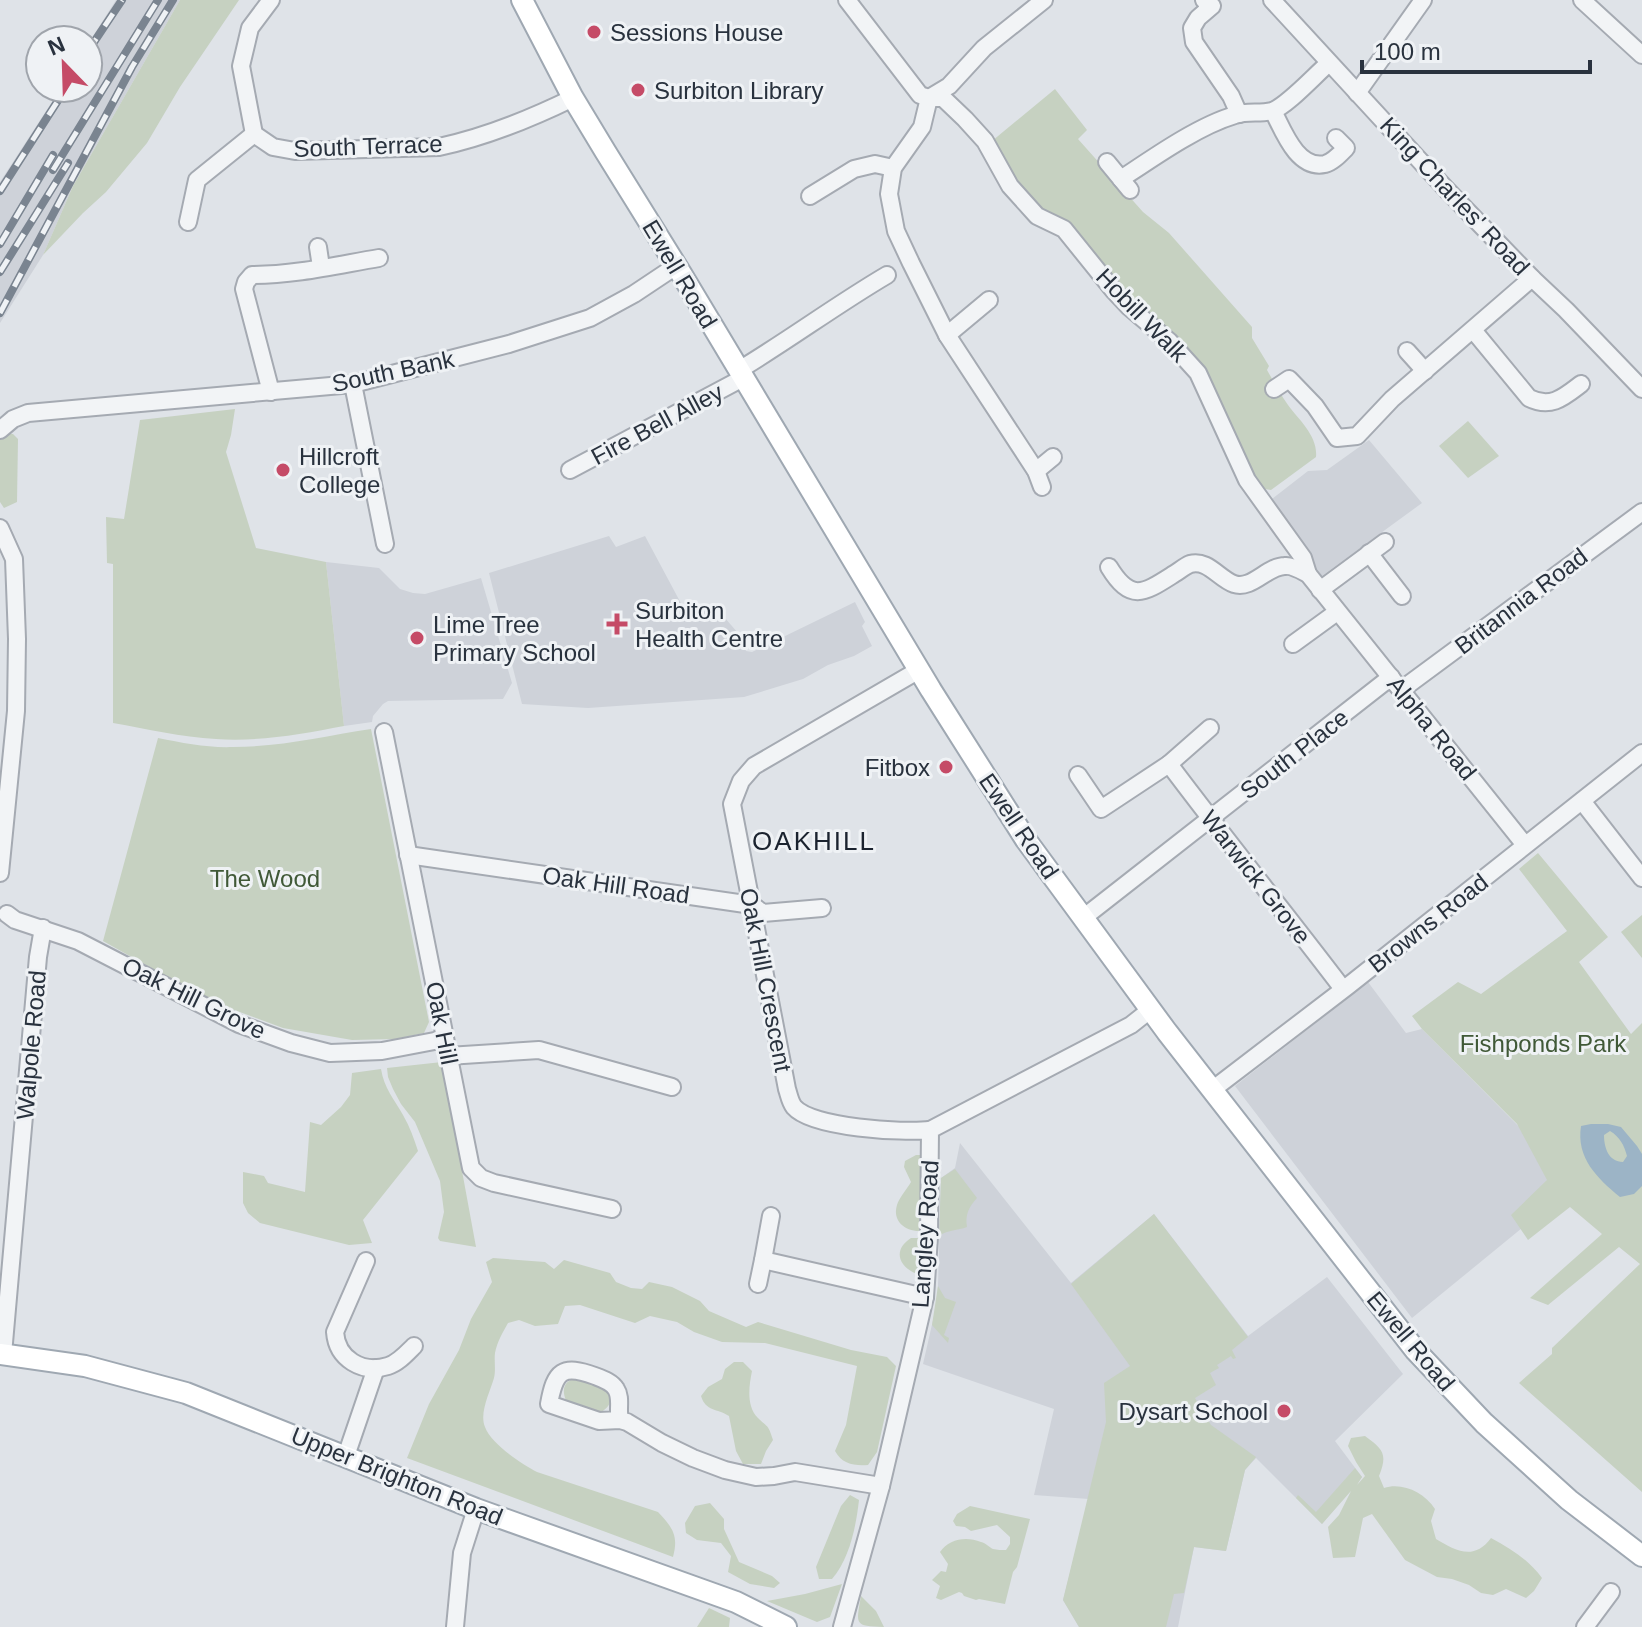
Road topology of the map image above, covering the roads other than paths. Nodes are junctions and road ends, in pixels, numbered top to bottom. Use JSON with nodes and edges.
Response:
{"nodes":[{"id":1,"x":271,"y":0,"type":"edge"},
{"id":2,"x":522,"y":0,"type":"edge"},
{"id":3,"x":847,"y":0,"type":"edge"},
{"id":4,"x":1044,"y":0,"type":"edge"},
{"id":5,"x":1272,"y":0,"type":"edge"},
{"id":6,"x":1423,"y":0,"type":"edge"},
{"id":7,"x":1582,"y":0,"type":"edge"},
{"id":8,"x":1212,"y":7,"type":"edge"},
{"id":9,"x":1642,"y":55,"type":"edge"},
{"id":10,"x":1329,"y":63,"type":"junction"},
{"id":11,"x":1357,"y":93,"type":"junction"},
{"id":12,"x":573,"y":98,"type":"junction"},
{"id":13,"x":929,"y":98,"type":"junction"},
{"id":14,"x":1273,"y":111,"type":"junction"},
{"id":15,"x":1239,"y":114,"type":"junction"},
{"id":16,"x":254,"y":134,"type":"junction"},
{"id":17,"x":1344,"y":147,"type":"dead end"},
{"id":18,"x":1107,"y":162,"type":"dead end"},
{"id":19,"x":893,"y":168,"type":"junction"},
{"id":20,"x":810,"y":196,"type":"dead end"},
{"id":21,"x":188,"y":222,"type":"dead end"},
{"id":22,"x":318,"y":247,"type":"dead end"},
{"id":23,"x":379,"y":258,"type":"dead end"},
{"id":24,"x":676,"y":266,"type":"junction"},
{"id":25,"x":321,"y":267,"type":"junction"},
{"id":26,"x":887,"y":275,"type":"dead end"},
{"id":27,"x":1532,"y":278,"type":"junction"},
{"id":28,"x":989,"y":300,"type":"dead end"},
{"id":29,"x":1473,"y":330,"type":"junction"},
{"id":30,"x":947,"y":335,"type":"junction"},
{"id":31,"x":1407,"y":351,"type":"dead end"},
{"id":32,"x":1425,"y":371,"type":"junction"},
{"id":33,"x":741,"y":374,"type":"junction"},
{"id":34,"x":353,"y":384,"type":"junction"},
{"id":35,"x":1581,"y":384,"type":"dead end"},
{"id":36,"x":1274,"y":389,"type":"dead end"},
{"id":37,"x":1642,"y":389,"type":"edge"},
{"id":38,"x":271,"y":392,"type":"junction"},
{"id":39,"x":0,"y":430,"type":"edge"},
{"id":40,"x":1053,"y":457,"type":"dead end"},
{"id":41,"x":570,"y":470,"type":"dead end"},
{"id":42,"x":1642,"y":512,"type":"edge"},
{"id":43,"x":0,"y":528,"type":"edge"},
{"id":44,"x":1385,"y":542,"type":"dead end"},
{"id":45,"x":385,"y":544,"type":"dead end"},
{"id":46,"x":1369,"y":553,"type":"junction"},
{"id":47,"x":1109,"y":567,"type":"dead end"},
{"id":48,"x":1308,"y":574,"type":"junction"},
{"id":49,"x":1320,"y":590,"type":"junction"},
{"id":50,"x":1402,"y":596,"type":"dead end"},
{"id":51,"x":1337,"y":612,"type":"junction"},
{"id":52,"x":1293,"y":644,"type":"dead end"},
{"id":53,"x":919,"y":670,"type":"junction"},
{"id":54,"x":1396,"y":684,"type":"junction"},
{"id":55,"x":1210,"y":728,"type":"dead end"},
{"id":56,"x":384,"y":732,"type":"dead end"},
{"id":57,"x":1642,"y":753,"type":"edge"},
{"id":58,"x":1169,"y":764,"type":"junction"},
{"id":59,"x":1078,"y":775,"type":"dead end"},
{"id":60,"x":1582,"y":801,"type":"junction"},
{"id":61,"x":1210,"y":819,"type":"junction"},
{"id":62,"x":1525,"y":845,"type":"junction"},
{"id":63,"x":408,"y":855,"type":"junction"},
{"id":64,"x":0,"y":873,"type":"edge"},
{"id":65,"x":1642,"y":878,"type":"edge"},
{"id":66,"x":752,"y":905,"type":"junction"},
{"id":67,"x":822,"y":908,"type":"dead end"},
{"id":68,"x":2,"y":910,"type":"edge"},
{"id":69,"x":1083,"y":918,"type":"junction"},
{"id":70,"x":43,"y":928,"type":"junction"},
{"id":71,"x":1343,"y":989,"type":"junction"},
{"id":72,"x":1150,"y":1010,"type":"junction"},
{"id":73,"x":446,"y":1047,"type":"junction"},
{"id":74,"x":672,"y":1087,"type":"dead end"},
{"id":75,"x":1212,"y":1090,"type":"junction"},
{"id":76,"x":930,"y":1130,"type":"junction"},
{"id":77,"x":612,"y":1209,"type":"dead end"},
{"id":78,"x":771,"y":1216,"type":"dead end"},
{"id":79,"x":763,"y":1260,"type":"junction"},
{"id":80,"x":366,"y":1261,"type":"dead end"},
{"id":81,"x":758,"y":1284,"type":"dead end"},
{"id":82,"x":925,"y":1297,"type":"junction"},
{"id":83,"x":414,"y":1346,"type":"dead end"},
{"id":84,"x":2,"y":1354,"type":"edge"},
{"id":85,"x":376,"y":1368,"type":"junction"},
{"id":86,"x":620,"y":1420,"type":"dead end"},
{"id":87,"x":346,"y":1456,"type":"junction"},
{"id":88,"x":881,"y":1486,"type":"junction"},
{"id":89,"x":476,"y":1509,"type":"junction"},
{"id":90,"x":1642,"y":1556,"type":"edge"},
{"id":91,"x":1611,"y":1592,"type":"dead end"},
{"id":92,"x":455,"y":1627,"type":"edge"},
{"id":93,"x":786,"y":1627,"type":"edge"},
{"id":94,"x":842,"y":1627,"type":"edge"},
{"id":95,"x":1585,"y":1627,"type":"edge"}],
"edges":[{"from":1,"to":16,"type":"street"},
{"from":2,"to":12,"type":"main road","name":"Ewell Road"},
{"from":3,"to":13,"type":"street","name":"Hobill Walk"},
{"from":4,"to":13,"type":"street"},
{"from":5,"to":10,"type":"street","name":"King Charles' Road"},
{"from":6,"to":11,"type":"street"},
{"from":7,"to":9,"type":"street"},
{"from":8,"to":15,"type":"street"},
{"from":10,"to":11,"type":"street","name":"King Charles' Road"},
{"from":10,"to":14,"type":"street"},
{"from":11,"to":27,"type":"street","name":"King Charles' Road"},
{"from":12,"to":16,"type":"street","name":"South Terrace"},
{"from":12,"to":24,"type":"main road","name":"Ewell Road"},
{"from":13,"to":19,"type":"street"},
{"from":13,"to":48,"type":"street","name":"Hobill Walk"},
{"from":14,"to":15,"type":"street"},
{"from":14,"to":17,"type":"street"},
{"from":15,"to":18,"type":"street"},
{"from":16,"to":21,"type":"street"},
{"from":19,"to":20,"type":"street"},
{"from":19,"to":30,"type":"street"},
{"from":22,"to":25,"type":"street"},
{"from":23,"to":25,"type":"street"},
{"from":24,"to":33,"type":"main road","name":"Ewell Road"},
{"from":24,"to":34,"type":"street","name":"South Bank"},
{"from":25,"to":38,"type":"street"},
{"from":26,"to":33,"type":"street","name":"Fire Bell Alley"},
{"from":27,"to":29,"type":"street"},
{"from":27,"to":37,"type":"street","name":"King Charles' Road"},
{"from":28,"to":30,"type":"street"},
{"from":29,"to":32,"type":"street"},
{"from":29,"to":35,"type":"street"},
{"from":30,"to":40,"type":"street"},
{"from":31,"to":32,"type":"street"},
{"from":32,"to":36,"type":"street"},
{"from":33,"to":41,"type":"street","name":"Fire Bell Alley"},
{"from":33,"to":53,"type":"main road","name":"Ewell Road"},
{"from":34,"to":38,"type":"street","name":"South Bank"},
{"from":34,"to":45,"type":"street"},
{"from":38,"to":39,"type":"street","name":"South Bank"},
{"from":42,"to":54,"type":"street","name":"Britannia Road"},
{"from":43,"to":64,"type":"street"},
{"from":44,"to":46,"type":"street"},
{"from":46,"to":49,"type":"street"},
{"from":46,"to":50,"type":"street"},
{"from":47,"to":48,"type":"street"},
{"from":48,"to":49,"type":"street","name":"Alpha Road"},
{"from":49,"to":51,"type":"street","name":"Alpha Road"},
{"from":51,"to":52,"type":"street"},
{"from":51,"to":54,"type":"street","name":"Alpha Road"},
{"from":53,"to":66,"type":"street","name":"Oak Hill Crescent"},
{"from":53,"to":69,"type":"main road","name":"Ewell Road"},
{"from":54,"to":61,"type":"street","name":"South Place"},
{"from":54,"to":62,"type":"street","name":"Alpha Road"},
{"from":55,"to":58,"type":"street"},
{"from":56,"to":63,"type":"street","name":"Oak Hill"},
{"from":57,"to":60,"type":"street","name":"Browns Road"},
{"from":58,"to":59,"type":"street"},
{"from":58,"to":61,"type":"street","name":"Warwick Grove"},
{"from":60,"to":62,"type":"street","name":"Browns Road"},
{"from":60,"to":65,"type":"street"},
{"from":61,"to":69,"type":"street","name":"South Place"},
{"from":61,"to":71,"type":"street","name":"Warwick Grove"},
{"from":62,"to":71,"type":"street","name":"Browns Road"},
{"from":63,"to":66,"type":"street","name":"Oak Hill Road"},
{"from":63,"to":73,"type":"street","name":"Oak Hill"},
{"from":66,"to":67,"type":"street","name":"Oak Hill Road"},
{"from":66,"to":76,"type":"street","name":"Oak Hill Crescent"},
{"from":68,"to":70,"type":"street","name":"Oak Hill Grove"},
{"from":69,"to":72,"type":"main road","name":"Ewell Road"},
{"from":70,"to":73,"type":"street","name":"Oak Hill Grove"},
{"from":70,"to":84,"type":"street","name":"Walpole Road"},
{"from":71,"to":75,"type":"street","name":"Browns Road"},
{"from":72,"to":75,"type":"main road","name":"Ewell Road"},
{"from":72,"to":76,"type":"street","name":"Langley Road"},
{"from":73,"to":74,"type":"street","name":"Oak Hill Grove"},
{"from":73,"to":77,"type":"street","name":"Oak Hill"},
{"from":75,"to":90,"type":"main road","name":"Ewell Road"},
{"from":76,"to":82,"type":"street","name":"Langley Road"},
{"from":78,"to":79,"type":"street"},
{"from":79,"to":81,"type":"street"},
{"from":79,"to":82,"type":"street"},
{"from":80,"to":85,"type":"street"},
{"from":82,"to":88,"type":"street","name":"Langley Road"},
{"from":83,"to":85,"type":"street"},
{"from":84,"to":87,"type":"main road","name":"Upper Brighton Road"},
{"from":85,"to":87,"type":"street"},
{"from":86,"to":88,"type":"street"},
{"from":87,"to":89,"type":"main road","name":"Upper Brighton Road"},
{"from":88,"to":94,"type":"street","name":"Langley Road"},
{"from":89,"to":92,"type":"street"},
{"from":89,"to":93,"type":"main road","name":"Upper Brighton Road"},
{"from":91,"to":95,"type":"street"}]}
